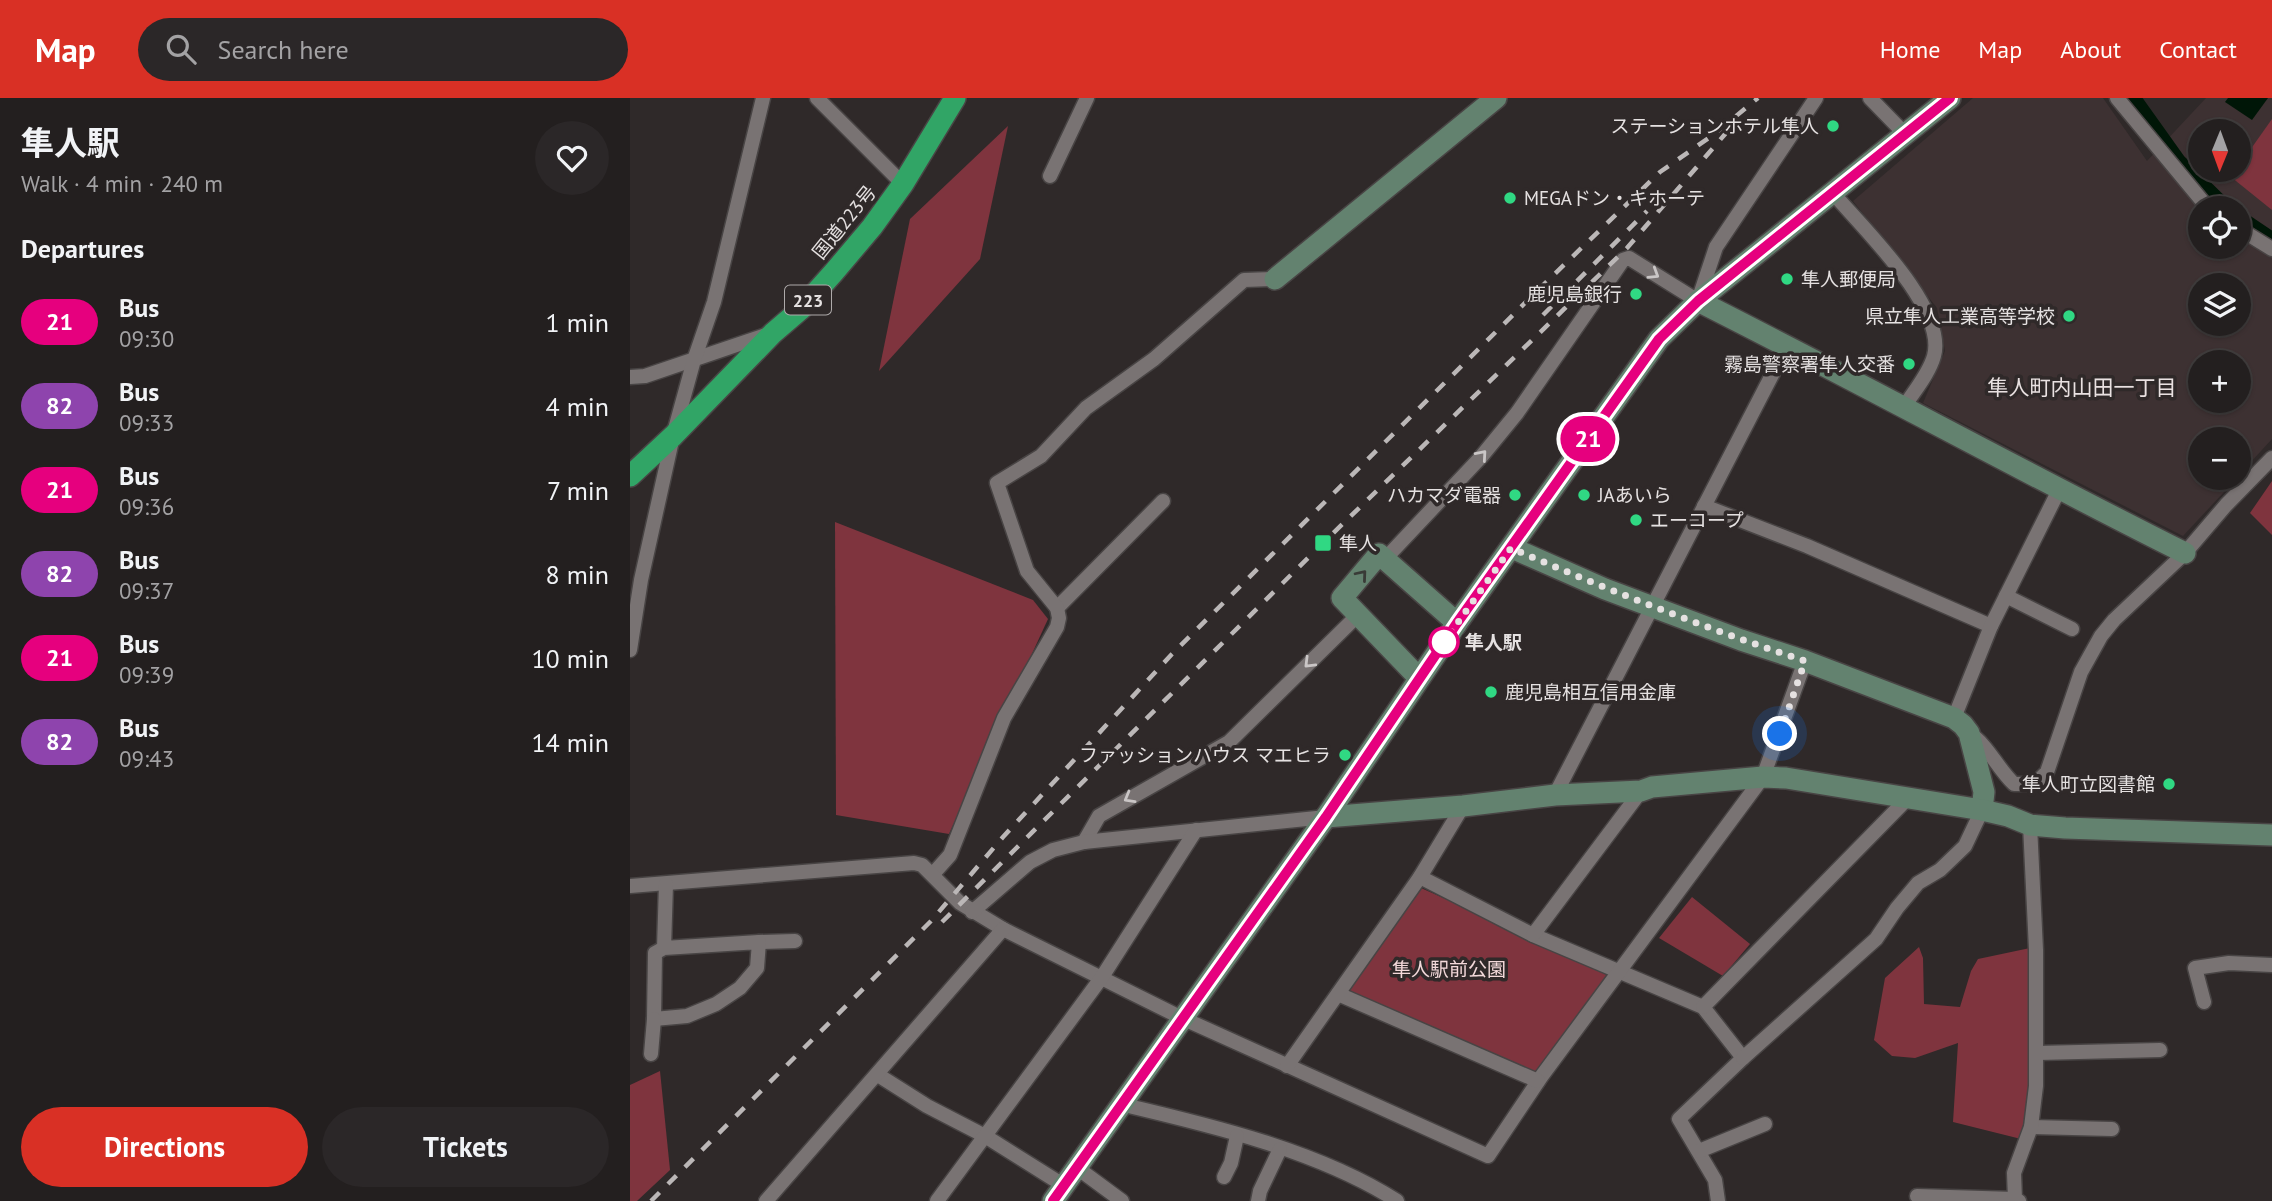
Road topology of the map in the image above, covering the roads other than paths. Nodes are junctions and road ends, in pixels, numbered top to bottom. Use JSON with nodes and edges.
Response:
{"nodes":[{"id":1,"x":763,"y":98,"type":"edge"},
{"id":2,"x":817,"y":98,"type":"edge"},
{"id":3,"x":955,"y":98,"type":"edge"},
{"id":4,"x":1087,"y":98,"type":"edge"},
{"id":5,"x":1496,"y":98,"type":"edge"},
{"id":6,"x":1816,"y":98,"type":"edge"},
{"id":7,"x":1870,"y":98,"type":"edge"},
{"id":8,"x":1950,"y":98,"type":"edge"},
{"id":9,"x":2117,"y":98,"type":"edge"},
{"id":10,"x":1905,"y":134,"type":"junction"},
{"id":11,"x":1050,"y":176,"type":"dead end"},
{"id":12,"x":903,"y":184,"type":"junction"},
{"id":13,"x":1832,"y":192,"type":"junction"},
{"id":14,"x":2198,"y":196,"type":"edge"},
{"id":15,"x":2251,"y":236,"type":"edge"},
{"id":16,"x":2272,"y":249,"type":"edge"},
{"id":17,"x":1275,"y":279,"type":"joint"},
{"id":18,"x":1698,"y":301,"type":"junction"},
{"id":19,"x":774,"y":333,"type":"junction"},
{"id":20,"x":1787,"y":346,"type":"junction"},
{"id":21,"x":694,"y":360,"type":"junction"},
{"id":22,"x":630,"y":371,"type":"edge"},
{"id":23,"x":630,"y":377,"type":"edge"},
{"id":24,"x":1903,"y":407,"type":"junction"},
{"id":25,"x":673,"y":436,"type":"junction"},
{"id":26,"x":2272,"y":458,"type":"edge"},
{"id":27,"x":630,"y":476,"type":"edge"},
{"id":28,"x":2059,"y":490,"type":"junction"},
{"id":29,"x":1163,"y":501,"type":"dead end"},
{"id":30,"x":1704,"y":506,"type":"junction"},
{"id":31,"x":1511,"y":548,"type":"junction"},
{"id":32,"x":2185,"y":553,"type":"junction"},
{"id":33,"x":1385,"y":559,"type":"junction"},
{"id":34,"x":2006,"y":596,"type":"junction"},
{"id":35,"x":1652,"y":606,"type":"junction"},
{"id":36,"x":1057,"y":608,"type":"junction"},
{"id":37,"x":1358,"y":615,"type":"junction"},
{"id":38,"x":1457,"y":623,"type":"junction"},
{"id":39,"x":1991,"y":626,"type":"junction"},
{"id":40,"x":2071,"y":629,"type":"dead end"},
{"id":41,"x":630,"y":650,"type":"edge"},
{"id":42,"x":1805,"y":661,"type":"junction"},
{"id":43,"x":1419,"y":678,"type":"junction"},
{"id":44,"x":1961,"y":725,"type":"junction"},
{"id":45,"x":1763,"y":777,"type":"junction"},
{"id":46,"x":1641,"y":791,"type":"junction"},
{"id":47,"x":1555,"y":795,"type":"junction"},
{"id":48,"x":1908,"y":798,"type":"junction"},
{"id":49,"x":1463,"y":806,"type":"junction"},
{"id":50,"x":1982,"y":810,"type":"junction"},
{"id":51,"x":1326,"y":817,"type":"junction"},
{"id":52,"x":2030,"y":825,"type":"junction"},
{"id":53,"x":1196,"y":830,"type":"junction"},
{"id":54,"x":2272,"y":835,"type":"edge"},
{"id":55,"x":1084,"y":842,"type":"junction"},
{"id":56,"x":933,"y":874,"type":"junction"},
{"id":57,"x":1420,"y":877,"type":"junction"},
{"id":58,"x":666,"y":884,"type":"junction"},
{"id":59,"x":630,"y":886,"type":"edge"},
{"id":60,"x":972,"y":912,"type":"junction"},
{"id":61,"x":1003,"y":929,"type":"junction"},
{"id":62,"x":1533,"y":934,"type":"junction"},
{"id":63,"x":758,"y":942,"type":"junction"},
{"id":64,"x":796,"y":942,"type":"dead end"},
{"id":65,"x":664,"y":948,"type":"junction"},
{"id":66,"x":2272,"y":965,"type":"edge"},
{"id":67,"x":1620,"y":972,"type":"junction"},
{"id":68,"x":1102,"y":977,"type":"junction"},
{"id":69,"x":1338,"y":994,"type":"junction"},
{"id":70,"x":2204,"y":1002,"type":"dead end"},
{"id":71,"x":1703,"y":1007,"type":"junction"},
{"id":72,"x":1182,"y":1018,"type":"junction"},
{"id":73,"x":654,"y":1019,"type":"junction"},
{"id":74,"x":2160,"y":1050,"type":"dead end"},
{"id":75,"x":2038,"y":1053,"type":"junction"},
{"id":76,"x":651,"y":1054,"type":"dead end"},
{"id":77,"x":1742,"y":1058,"type":"junction"},
{"id":78,"x":1287,"y":1066,"type":"junction"},
{"id":79,"x":877,"y":1075,"type":"junction"},
{"id":80,"x":1538,"y":1081,"type":"junction"},
{"id":81,"x":1120,"y":1104,"type":"junction"},
{"id":82,"x":1765,"y":1124,"type":"dead end"},
{"id":83,"x":2031,"y":1127,"type":"junction"},
{"id":84,"x":2112,"y":1129,"type":"dead end"},
{"id":85,"x":985,"y":1136,"type":"junction"},
{"id":86,"x":1237,"y":1136,"type":"junction"},
{"id":87,"x":1280,"y":1149,"type":"junction"},
{"id":88,"x":1699,"y":1151,"type":"junction"},
{"id":89,"x":1076,"y":1167,"type":"junction"},
{"id":90,"x":1224,"y":1177,"type":"dead end"},
{"id":91,"x":1058,"y":1193,"type":"edge"},
{"id":92,"x":1916,"y":1196,"type":"dead end"},
{"id":93,"x":2017,"y":1200,"type":"edge"},
{"id":94,"x":766,"y":1201,"type":"edge"},
{"id":95,"x":937,"y":1201,"type":"edge"},
{"id":96,"x":1122,"y":1201,"type":"edge"},
{"id":97,"x":1258,"y":1201,"type":"edge"},
{"id":98,"x":1397,"y":1201,"type":"edge"},
{"id":99,"x":1718,"y":1201,"type":"edge"}],
"edges":[{"from":1,"to":21,"type":"street"},
{"from":2,"to":12,"type":"street"},
{"from":3,"to":12,"type":"highway","name":"国道223号","number":"223"},
{"from":4,"to":11,"type":"street"},
{"from":5,"to":17,"type":"street"},
{"from":6,"to":18,"type":"street"},
{"from":7,"to":10,"type":"street"},
{"from":8,"to":10,"type":"street"},
{"from":9,"to":14,"type":"street"},
{"from":10,"to":13,"type":"street"},
{"from":12,"to":19,"type":"highway","name":"国道223号","number":"223"},
{"from":13,"to":18,"type":"street"},
{"from":13,"to":24,"type":"street"},
{"from":15,"to":16,"type":"street"},
{"from":17,"to":36,"type":"street"},
{"from":18,"to":20,"type":"street"},
{"from":18,"to":31,"type":"street"},
{"from":33,"to":18,"type":"street","one_way":true},
{"from":19,"to":21,"type":"street"},
{"from":19,"to":25,"type":"highway","name":"国道223号","number":"223"},
{"from":20,"to":24,"type":"street"},
{"from":20,"to":30,"type":"street"},
{"from":21,"to":23,"type":"street"},
{"from":21,"to":25,"type":"street"},
{"from":22,"to":23,"type":"street"},
{"from":24,"to":28,"type":"street"},
{"from":25,"to":27,"type":"highway","name":"国道223号","number":"223"},
{"from":25,"to":41,"type":"street"},
{"from":26,"to":32,"type":"street"},
{"from":28,"to":32,"type":"street"},
{"from":28,"to":34,"type":"street"},
{"from":29,"to":36,"type":"street"},
{"from":30,"to":35,"type":"street"},
{"from":30,"to":39,"type":"street"},
{"from":31,"to":35,"type":"street"},
{"from":31,"to":38,"type":"street"},
{"from":32,"to":44,"type":"street"},
{"from":37,"to":33,"type":"street","one_way":true},
{"from":33,"to":38,"type":"street"},
{"from":34,"to":39,"type":"street"},
{"from":34,"to":40,"type":"street"},
{"from":35,"to":42,"type":"street"},
{"from":35,"to":47,"type":"street"},
{"from":36,"to":56,"type":"street"},
{"from":37,"to":43,"type":"street"},
{"from":37,"to":55,"type":"street","one_way":true},
{"from":38,"to":43,"type":"street"},
{"from":39,"to":44,"type":"street"},
{"from":42,"to":44,"type":"street"},
{"from":42,"to":45,"type":"street"},
{"from":43,"to":51,"type":"street"},
{"from":44,"to":50,"type":"street"},
{"from":45,"to":46,"type":"street"},
{"from":45,"to":48,"type":"street"},
{"from":45,"to":67,"type":"street"},
{"from":46,"to":47,"type":"street"},
{"from":46,"to":62,"type":"street"},
{"from":47,"to":49,"type":"street"},
{"from":48,"to":50,"type":"street"},
{"from":48,"to":71,"type":"street"},
{"from":49,"to":51,"type":"street"},
{"from":49,"to":57,"type":"street"},
{"from":50,"to":52,"type":"street"},
{"from":50,"to":77,"type":"street"},
{"from":51,"to":53,"type":"street"},
{"from":51,"to":72,"type":"street"},
{"from":52,"to":54,"type":"street"},
{"from":52,"to":75,"type":"street"},
{"from":53,"to":55,"type":"street"},
{"from":53,"to":68,"type":"street"},
{"from":55,"to":60,"type":"street"},
{"from":56,"to":58,"type":"street"},
{"from":56,"to":60,"type":"street"},
{"from":57,"to":62,"type":"street"},
{"from":57,"to":69,"type":"street"},
{"from":58,"to":59,"type":"street"},
{"from":58,"to":65,"type":"street"},
{"from":60,"to":61,"type":"street"},
{"from":61,"to":68,"type":"street"},
{"from":61,"to":79,"type":"street"},
{"from":62,"to":67,"type":"street"},
{"from":63,"to":64,"type":"street"},
{"from":63,"to":65,"type":"street"},
{"from":63,"to":73,"type":"street"},
{"from":65,"to":73,"type":"street"},
{"from":66,"to":70,"type":"street"},
{"from":67,"to":71,"type":"street"},
{"from":67,"to":80,"type":"street"},
{"from":68,"to":72,"type":"street"},
{"from":68,"to":85,"type":"street"},
{"from":69,"to":78,"type":"street"},
{"from":69,"to":80,"type":"street"},
{"from":71,"to":77,"type":"street"},
{"from":72,"to":78,"type":"street"},
{"from":72,"to":81,"type":"street"},
{"from":73,"to":76,"type":"street"},
{"from":74,"to":75,"type":"street"},
{"from":75,"to":83,"type":"street"},
{"from":77,"to":88,"type":"street"},
{"from":78,"to":80,"type":"street"},
{"from":79,"to":85,"type":"street"},
{"from":79,"to":94,"type":"street"},
{"from":81,"to":86,"type":"street"},
{"from":81,"to":89,"type":"street"},
{"from":82,"to":88,"type":"street"},
{"from":83,"to":84,"type":"street"},
{"from":83,"to":93,"type":"street"},
{"from":85,"to":91,"type":"street"},
{"from":85,"to":95,"type":"street"},
{"from":86,"to":87,"type":"street"},
{"from":86,"to":90,"type":"street"},
{"from":87,"to":97,"type":"street"},
{"from":87,"to":98,"type":"street"},
{"from":88,"to":99,"type":"street"},
{"from":89,"to":91,"type":"street"},
{"from":89,"to":96,"type":"street"},
{"from":92,"to":93,"type":"street"}]}
